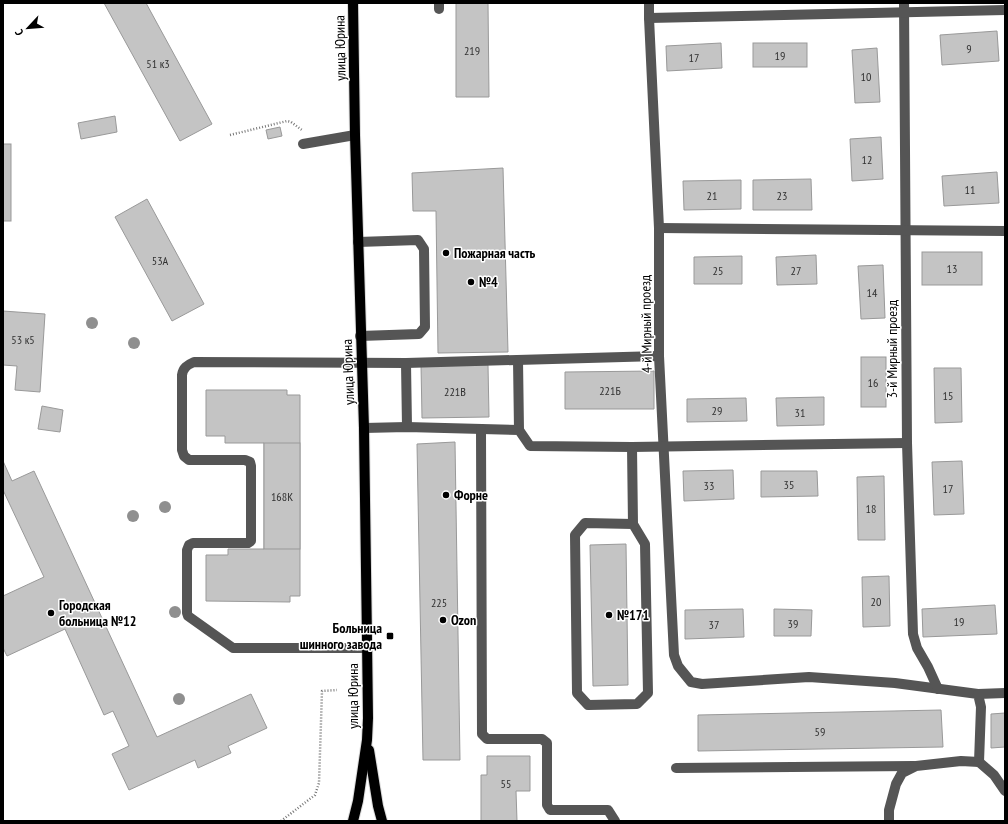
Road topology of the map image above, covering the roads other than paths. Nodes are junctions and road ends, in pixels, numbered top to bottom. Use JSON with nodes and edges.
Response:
{"nodes":[{"id":1,"x":353,"y":3,"type":"edge"},
{"id":2,"x":649,"y":3,"type":"edge"},
{"id":3,"x":905,"y":8,"type":"edge"},
{"id":4,"x":1005,"y":10,"type":"edge"},
{"id":5,"x":649,"y":18,"type":"junction"},
{"id":6,"x":355,"y":135,"type":"junction"},
{"id":7,"x":303,"y":144,"type":"dead end"},
{"id":8,"x":660,"y":228,"type":"junction"},
{"id":9,"x":906,"y":231,"type":"junction"},
{"id":10,"x":1005,"y":231,"type":"edge"},
{"id":11,"x":358,"y":242,"type":"junction"},
{"id":12,"x":360,"y":336,"type":"junction"},
{"id":13,"x":659,"y":356,"type":"junction"},
{"id":14,"x":518,"y":360,"type":"junction"},
{"id":15,"x":361,"y":362,"type":"junction"},
{"id":16,"x":406,"y":362,"type":"junction"},
{"id":17,"x":407,"y":427,"type":"junction"},
{"id":18,"x":364,"y":428,"type":"junction"},
{"id":19,"x":481,"y":429,"type":"junction"},
{"id":20,"x":519,"y":430,"type":"junction"},
{"id":21,"x":907,"y":444,"type":"junction"},
{"id":22,"x":632,"y":447,"type":"junction"},
{"id":23,"x":664,"y":447,"type":"junction"},
{"id":24,"x":634,"y":524,"type":"junction"},
{"id":25,"x":367,"y":648,"type":"junction"},
{"id":26,"x":938,"y":688,"type":"junction"},
{"id":27,"x":1005,"y":693,"type":"edge"},
{"id":28,"x":978,"y":694,"type":"junction"},
{"id":29,"x":368,"y":740,"type":"junction"},
{"id":30,"x":979,"y":762,"type":"junction"},
{"id":31,"x":916,"y":766,"type":"junction"},
{"id":32,"x":676,"y":768,"type":"dead end"},
{"id":33,"x":1005,"y":791,"type":"edge"},
{"id":34,"x":353,"y":821,"type":"edge"},
{"id":35,"x":382,"y":821,"type":"edge"},
{"id":36,"x":615,"y":821,"type":"edge"},
{"id":37,"x":888,"y":821,"type":"edge"}],
"edges":[{"from":1,"to":6,"type":"main road","name":"улица Юрина"},
{"from":2,"to":5,"type":"street","name":"4-й Мирный проезд"},
{"from":3,"to":4,"type":"street"},
{"from":3,"to":5,"type":"street"},
{"from":3,"to":9,"type":"street","name":"3-й Мирный проезд"},
{"from":5,"to":8,"type":"street","name":"4-й Мирный проезд"},
{"from":6,"to":7,"type":"street"},
{"from":6,"to":11,"type":"main road","name":"улица Юрина"},
{"from":8,"to":9,"type":"street"},
{"from":8,"to":13,"type":"street","name":"4-й Мирный проезд"},
{"from":9,"to":10,"type":"street"},
{"from":9,"to":21,"type":"street","name":"3-й Мирный проезд"},
{"from":11,"to":12,"type":"main road","name":"улица Юрина"},
{"from":11,"to":12,"type":"street"},
{"from":12,"to":15,"type":"main road","name":"улица Юрина"},
{"from":13,"to":14,"type":"street"},
{"from":13,"to":23,"type":"street","name":"4-й Мирный проезд"},
{"from":14,"to":16,"type":"street"},
{"from":14,"to":20,"type":"street"},
{"from":15,"to":16,"type":"street"},
{"from":15,"to":18,"type":"main road","name":"улица Юрина"},
{"from":15,"to":25,"type":"street"},
{"from":16,"to":17,"type":"street"},
{"from":17,"to":18,"type":"street"},
{"from":17,"to":19,"type":"street"},
{"from":18,"to":25,"type":"main road","name":"улица Юрина"},
{"from":19,"to":20,"type":"street"},
{"from":19,"to":36,"type":"street"},
{"from":20,"to":22,"type":"street"},
{"from":21,"to":23,"type":"street"},
{"from":21,"to":26,"type":"street","name":"3-й Мирный проезд"},
{"from":22,"to":23,"type":"street"},
{"from":22,"to":24,"type":"street"},
{"from":23,"to":26,"type":"street","name":"4-й Мирный проезд"},
{"from":24,"to":24,"type":"street"},
{"from":25,"to":29,"type":"main road","name":"улица Юрина"},
{"from":26,"to":28,"type":"street","name":"4-й Мирный проезд"},
{"from":27,"to":28,"type":"street","name":"4-й Мирный проезд"},
{"from":28,"to":30,"type":"street"},
{"from":29,"to":34,"type":"main road","name":"улица Юрина"},
{"from":29,"to":35,"type":"main road","name":"улица Юрина"},
{"from":30,"to":31,"type":"street"},
{"from":30,"to":33,"type":"street"},
{"from":31,"to":32,"type":"street"},
{"from":31,"to":37,"type":"street"}]}
